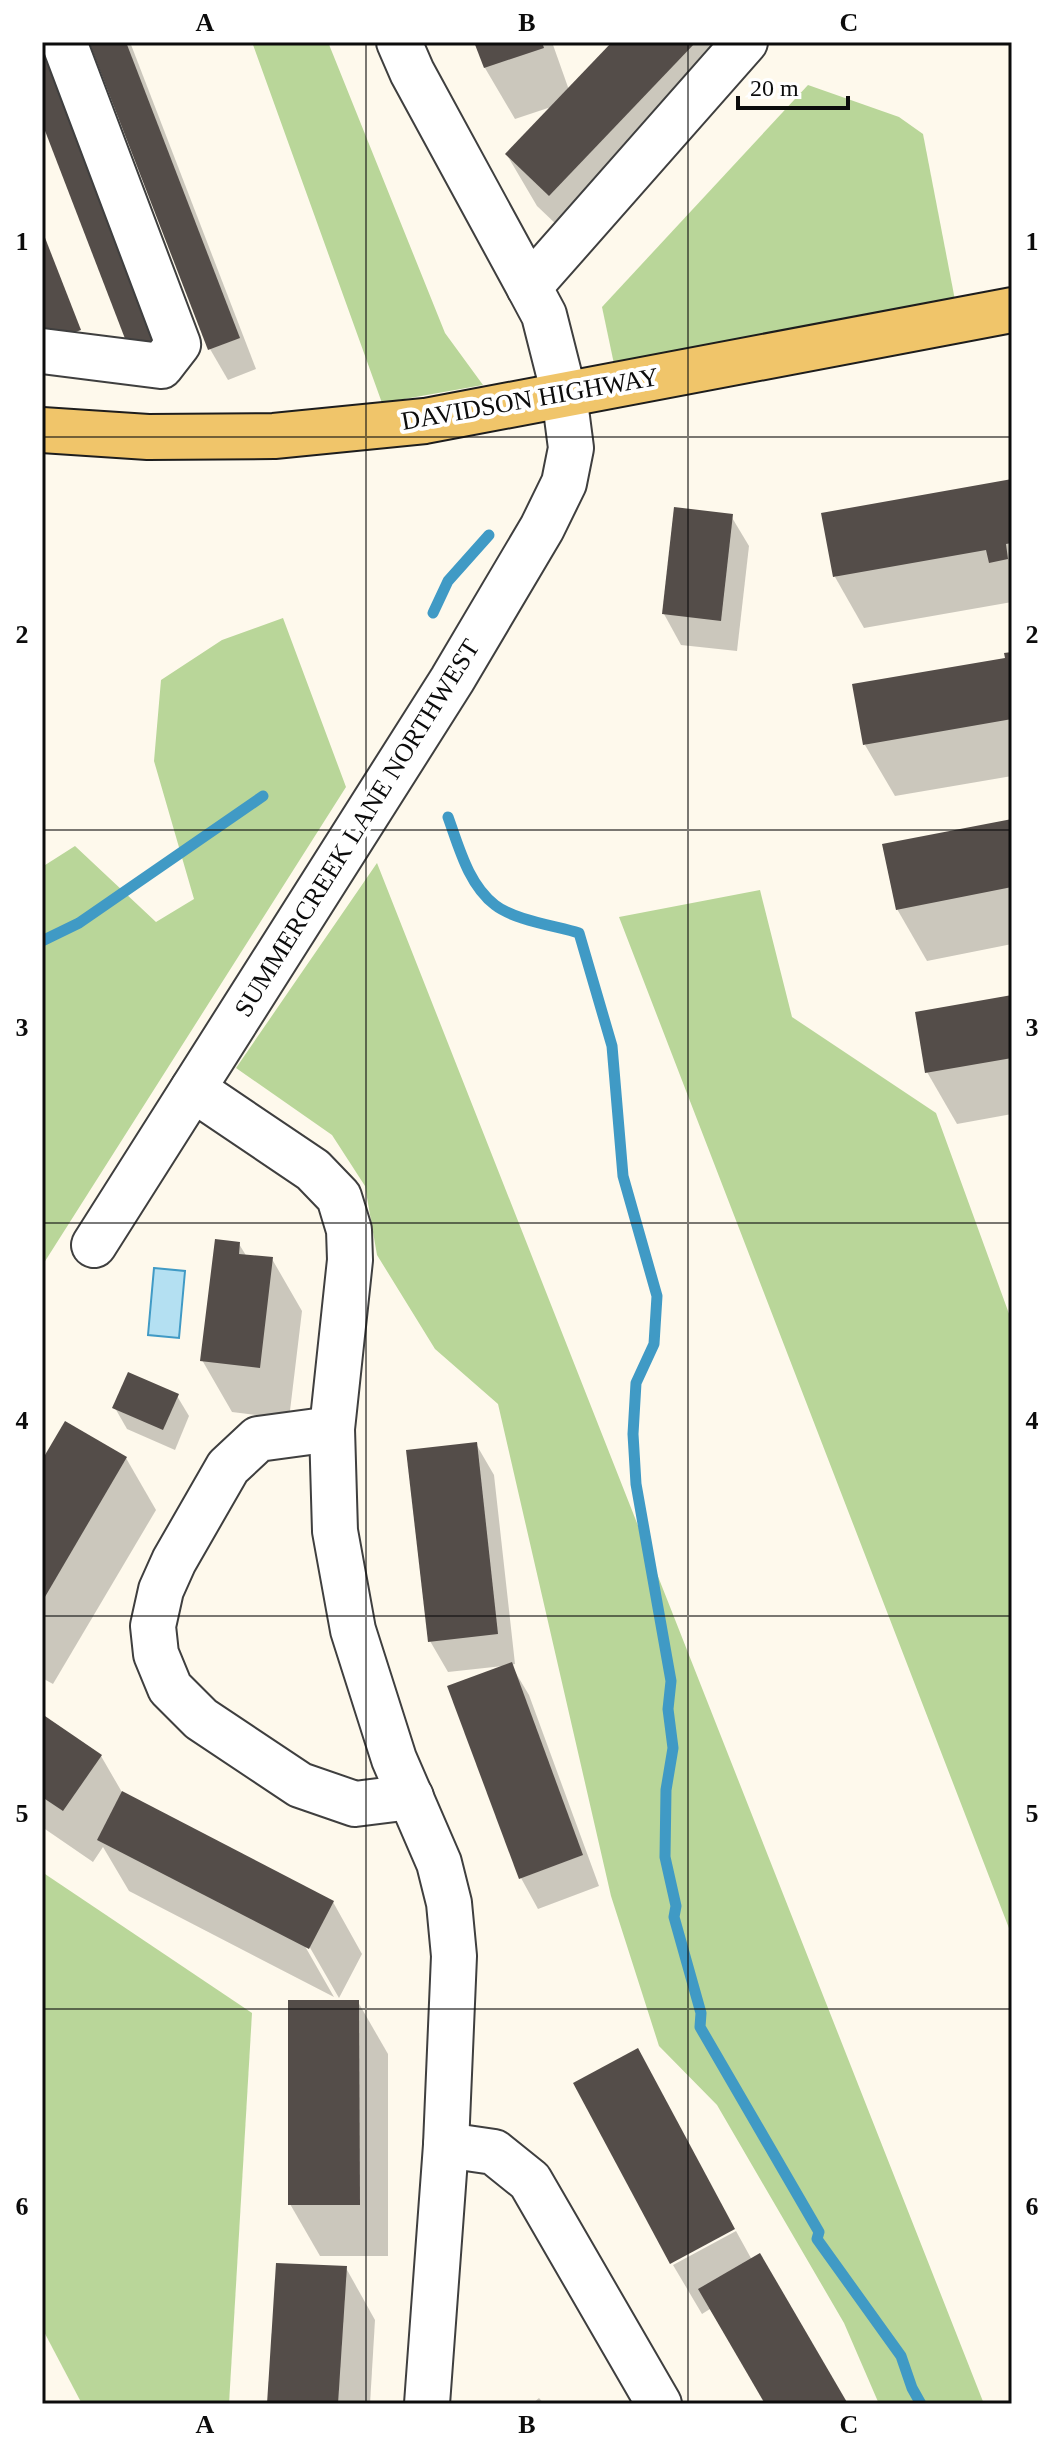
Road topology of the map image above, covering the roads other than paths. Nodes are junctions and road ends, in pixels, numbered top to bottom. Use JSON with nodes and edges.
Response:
{"nodes":[{"id":1,"x":64,"y":42,"type":"edge"},
{"id":2,"x":399,"y":42,"type":"edge"},
{"id":3,"x":745,"y":42,"type":"edge"},
{"id":4,"x":529,"y":287,"type":"junction"},
{"id":5,"x":1012,"y":310,"type":"edge"},
{"id":6,"x":42,"y":351,"type":"edge"},
{"id":7,"x":564,"y":394,"type":"junction"},
{"id":8,"x":42,"y":430,"type":"edge"},
{"id":9,"x":193,"y":1089,"type":"junction"},
{"id":10,"x":94,"y":1245,"type":"dead end"},
{"id":11,"x":332,"y":1429,"type":"junction"},
{"id":12,"x":411,"y":1797,"type":"junction"},
{"id":13,"x":446,"y":2145,"type":"junction"},
{"id":14,"x":427,"y":2404,"type":"edge"},
{"id":15,"x":659,"y":2404,"type":"edge"}],
"edges":[{"from":1,"to":6,"type":"street"},
{"from":2,"to":4,"type":"street","name":"SUMMERCREEK LANE NORTHWEST"},
{"from":3,"to":4,"type":"street"},
{"from":4,"to":7,"type":"street","name":"SUMMERCREEK LANE NORTHWEST"},
{"from":5,"to":7,"type":"main road","name":"DAVIDSON HIGHWAY"},
{"from":7,"to":8,"type":"main road","name":"DAVIDSON HIGHWAY"},
{"from":7,"to":9,"type":"street","name":"SUMMERCREEK LANE NORTHWEST"},
{"from":9,"to":10,"type":"street","name":"SUMMERCREEK LANE NORTHWEST"},
{"from":9,"to":11,"type":"street"},
{"from":11,"to":12,"type":"street"},
{"from":11,"to":12,"type":"street"},
{"from":12,"to":13,"type":"street"},
{"from":13,"to":14,"type":"street"},
{"from":13,"to":15,"type":"street"}]}
